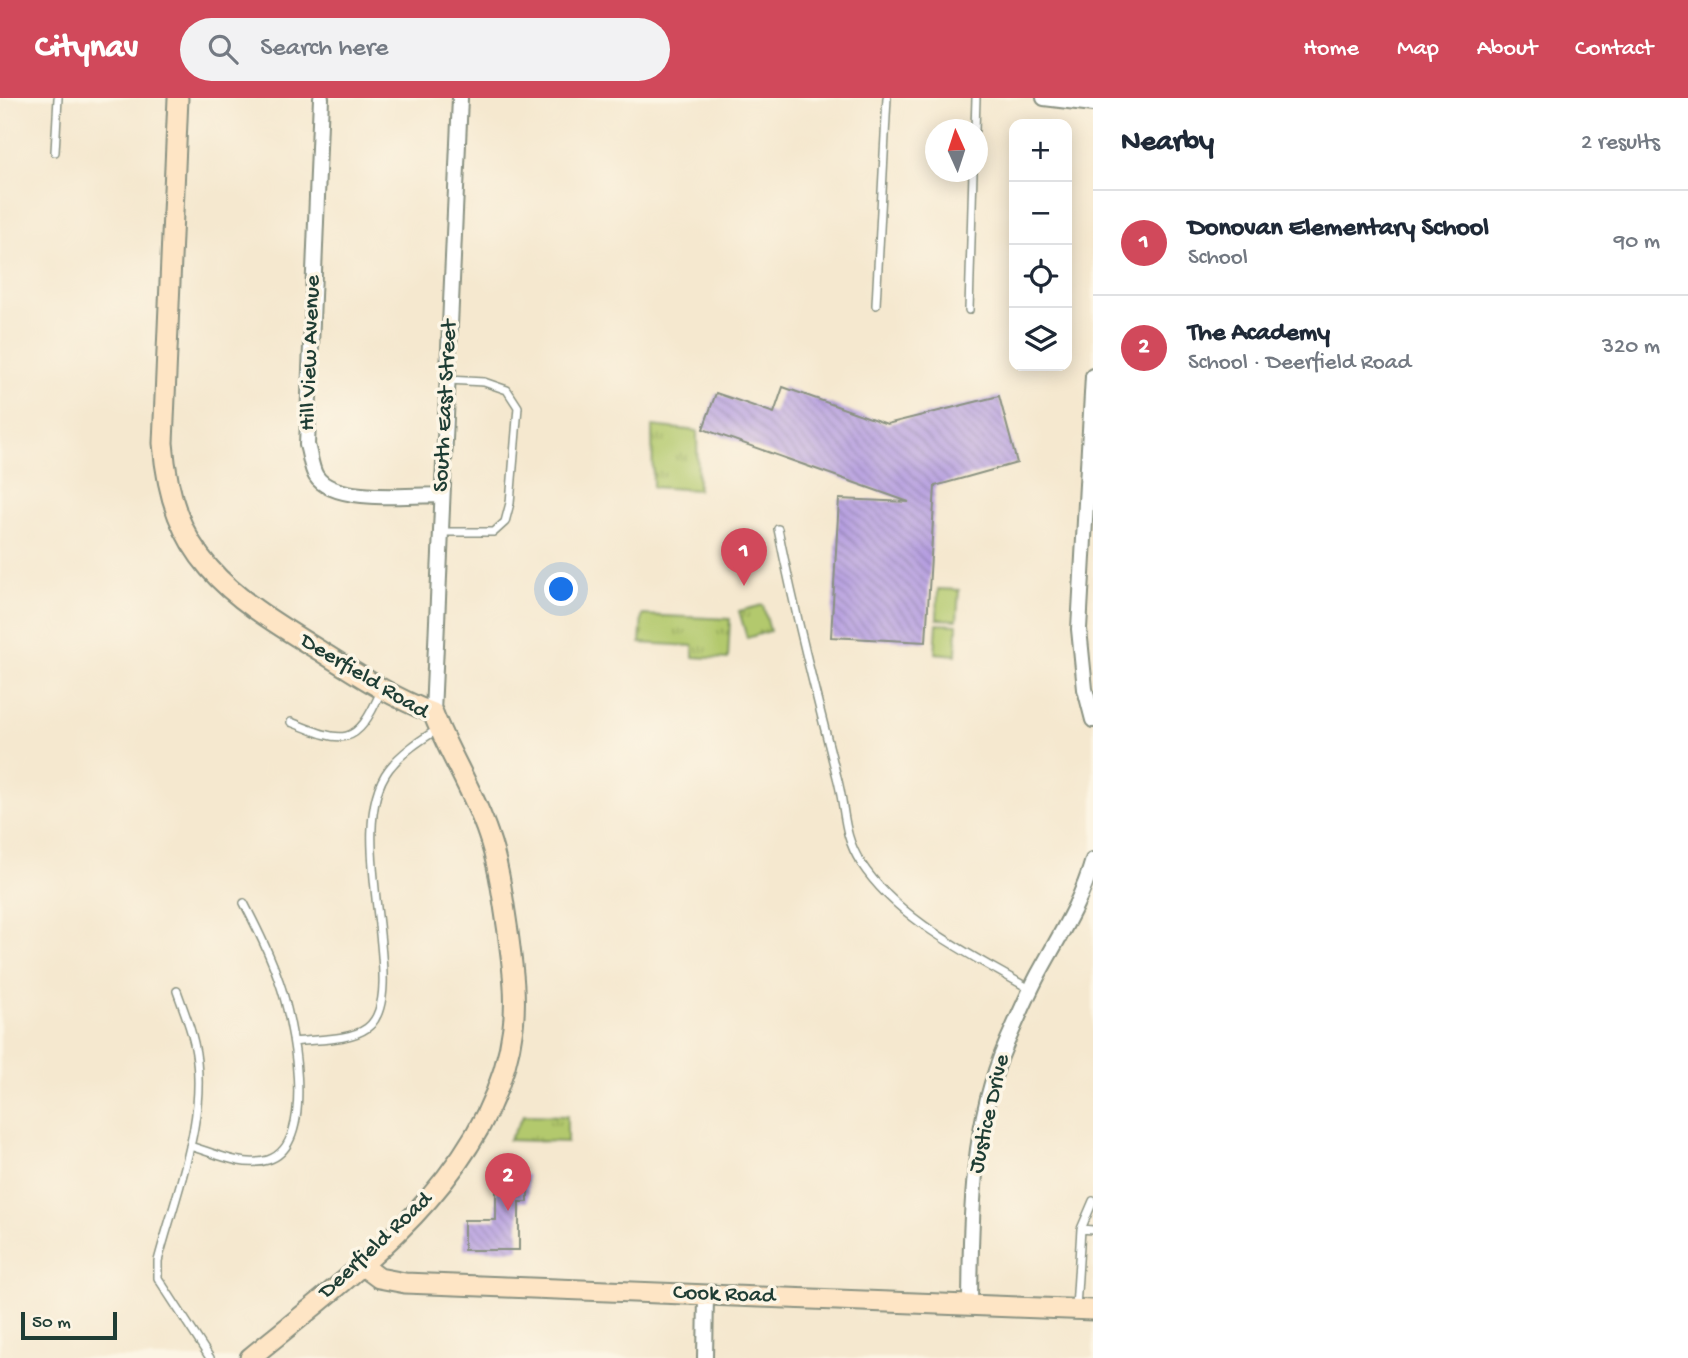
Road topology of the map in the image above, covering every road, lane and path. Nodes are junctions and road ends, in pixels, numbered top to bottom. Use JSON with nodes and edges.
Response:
{"nodes":[{"id":1,"x":58,"y":98,"type":"edge"},
{"id":2,"x":178,"y":98,"type":"edge"},
{"id":3,"x":321,"y":98,"type":"edge"},
{"id":4,"x":460,"y":98,"type":"edge"},
{"id":5,"x":887,"y":98,"type":"edge"},
{"id":6,"x":976,"y":98,"type":"edge"},
{"id":7,"x":1044,"y":98,"type":"edge"},
{"id":8,"x":1093,"y":104,"type":"edge"},
{"id":9,"x":975,"y":119,"type":"edge"},
{"id":10,"x":55,"y":152,"type":"dead end"},
{"id":11,"x":974,"y":182,"type":"edge"},
{"id":12,"x":876,"y":306,"type":"dead end"},
{"id":13,"x":969,"y":310,"type":"dead end"},
{"id":14,"x":1093,"y":376,"type":"edge"},
{"id":15,"x":447,"y":380,"type":"junction"},
{"id":16,"x":1092,"y":400,"type":"edge"},
{"id":17,"x":442,"y":495,"type":"junction"},
{"id":18,"x":778,"y":529,"type":"dead end"},
{"id":19,"x":440,"y":532,"type":"junction"},
{"id":20,"x":382,"y":690,"type":"junction"},
{"id":21,"x":1093,"y":720,"type":"edge"},
{"id":22,"x":436,"y":721,"type":"junction"},
{"id":23,"x":291,"y":722,"type":"dead end"},
{"id":24,"x":1093,"y":860,"type":"edge"},
{"id":25,"x":244,"y":903,"type":"dead end"},
{"id":26,"x":1031,"y":989,"type":"junction"},
{"id":27,"x":177,"y":991,"type":"dead end"},
{"id":28,"x":294,"y":1042,"type":"junction"},
{"id":29,"x":190,"y":1146,"type":"junction"},
{"id":30,"x":1093,"y":1201,"type":"edge"},
{"id":31,"x":1081,"y":1229,"type":"junction"},
{"id":32,"x":1093,"y":1230,"type":"edge"},
{"id":33,"x":360,"y":1264,"type":"junction"},
{"id":34,"x":706,"y":1295,"type":"junction"},
{"id":35,"x":970,"y":1303,"type":"junction"},
{"id":36,"x":1084,"y":1309,"type":"edge"},
{"id":37,"x":210,"y":1358,"type":"edge"},
{"id":38,"x":250,"y":1358,"type":"edge"},
{"id":39,"x":705,"y":1358,"type":"edge"}],
"edges":[{"from":1,"to":10,"type":"lane"},
{"from":2,"to":20,"type":"street","name":"Deerfield Road"},
{"from":3,"to":17,"type":"street","name":"Hill View Avenue"},
{"from":4,"to":15,"type":"street","name":"South East Street"},
{"from":5,"to":12,"type":"lane"},
{"from":6,"to":9,"type":"lane"},
{"from":7,"to":8,"type":"street"},
{"from":11,"to":13,"type":"lane"},
{"from":14,"to":16,"type":"street"},
{"from":15,"to":17,"type":"street","name":"South East Street"},
{"from":15,"to":19,"type":"lane"},
{"from":16,"to":21,"type":"street"},
{"from":17,"to":19,"type":"street","name":"South East Street"},
{"from":18,"to":26,"type":"lane"},
{"from":19,"to":22,"type":"street","name":"South East Street"},
{"from":20,"to":22,"type":"street","name":"Deerfield Road"},
{"from":20,"to":23,"type":"lane"},
{"from":22,"to":28,"type":"lane"},
{"from":22,"to":33,"type":"street","name":"Deerfield Road"},
{"from":24,"to":26,"type":"street","name":"Justice Drive"},
{"from":25,"to":28,"type":"lane"},
{"from":26,"to":35,"type":"street","name":"Justice Drive"},
{"from":27,"to":29,"type":"lane"},
{"from":28,"to":29,"type":"lane"},
{"from":29,"to":37,"type":"lane"},
{"from":30,"to":31,"type":"lane"},
{"from":31,"to":32,"type":"lane"},
{"from":31,"to":36,"type":"lane"},
{"from":33,"to":34,"type":"street","name":"Cook Road"},
{"from":33,"to":38,"type":"street","name":"Deerfield Road"},
{"from":34,"to":35,"type":"street","name":"Cook Road"},
{"from":34,"to":39,"type":"street"},
{"from":35,"to":36,"type":"street","name":"Cook Road"}]}
